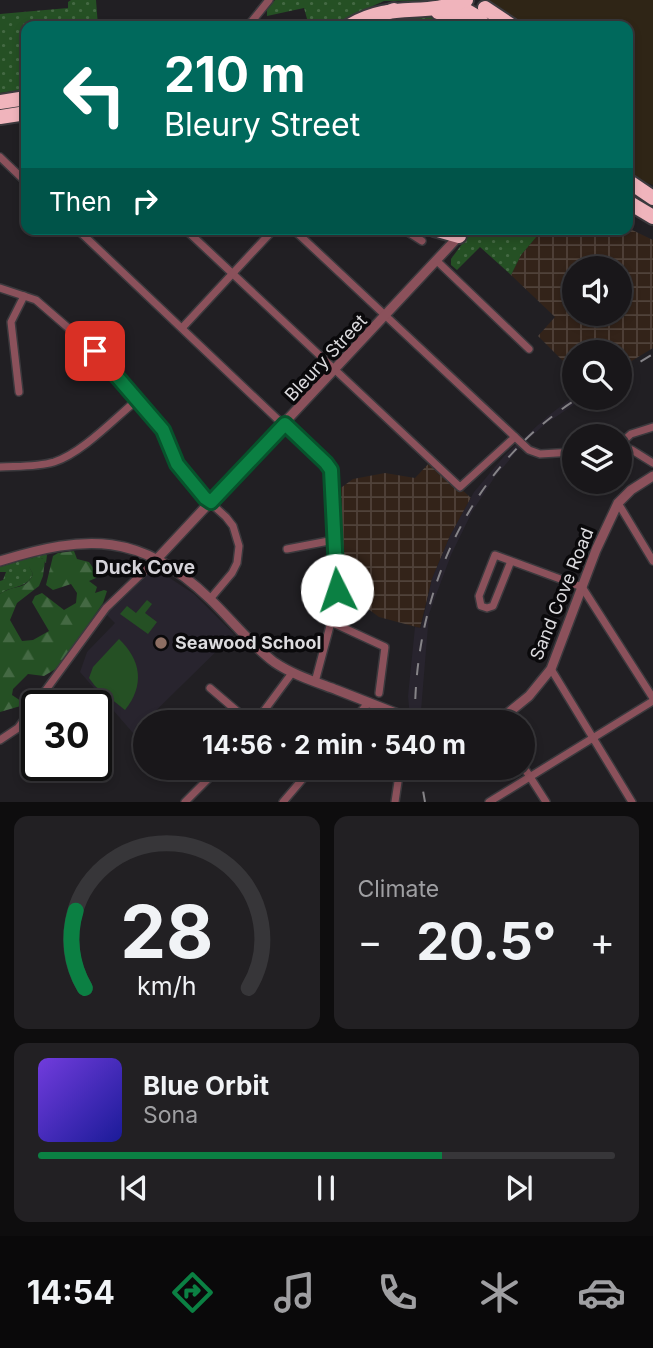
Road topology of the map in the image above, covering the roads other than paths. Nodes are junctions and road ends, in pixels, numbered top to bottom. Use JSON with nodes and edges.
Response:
{"nodes":[{"id":1,"x":269,"y":0,"type":"edge"},
{"id":2,"x":466,"y":0,"type":"edge"},
{"id":3,"x":451,"y":6,"type":"junction"},
{"id":4,"x":485,"y":8,"type":"dead end"},
{"id":5,"x":252,"y":21,"type":"edge"},
{"id":6,"x":356,"y":21,"type":"edge"},
{"id":7,"x":374,"y":21,"type":"edge"},
{"id":8,"x":468,"y":21,"type":"edge"},
{"id":9,"x":482,"y":21,"type":"edge"},
{"id":10,"x":504,"y":21,"type":"edge"},
{"id":11,"x":21,"y":99,"type":"edge"},
{"id":12,"x":0,"y":102,"type":"edge"},
{"id":13,"x":21,"y":114,"type":"edge"},
{"id":14,"x":0,"y":117,"type":"edge"},
{"id":15,"x":0,"y":157,"type":"edge"},
{"id":16,"x":21,"y":177,"type":"edge"},
{"id":17,"x":633,"y":184,"type":"edge"},
{"id":18,"x":633,"y":194,"type":"edge"},
{"id":19,"x":653,"y":198,"type":"edge"},
{"id":20,"x":633,"y":205,"type":"edge"},
{"id":21,"x":653,"y":206,"type":"edge"},
{"id":22,"x":653,"y":217,"type":"edge"},
{"id":23,"x":83,"y":235,"type":"edge"},
{"id":24,"x":191,"y":235,"type":"edge"},
{"id":25,"x":268,"y":235,"type":"edge"},
{"id":26,"x":299,"y":235,"type":"edge"},
{"id":27,"x":412,"y":235,"type":"edge"},
{"id":28,"x":454,"y":235,"type":"edge"},
{"id":29,"x":422,"y":241,"type":"dead end"},
{"id":30,"x":438,"y":262,"type":"junction"},
{"id":31,"x":232,"y":274,"type":"junction"},
{"id":32,"x":0,"y":288,"type":"edge"},
{"id":33,"x":24,"y":296,"type":"junction"},
{"id":34,"x":387,"y":316,"type":"junction"},
{"id":35,"x":182,"y":328,"type":"junction"},
{"id":36,"x":529,"y":349,"type":"dead end"},
{"id":37,"x":335,"y":370,"type":"junction"},
{"id":38,"x":19,"y":392,"type":"dead end"},
{"id":39,"x":137,"y":400,"type":"junction"},
{"id":40,"x":285,"y":424,"type":"junction"},
{"id":41,"x":653,"y":427,"type":"edge"},
{"id":42,"x":632,"y":434,"type":"edge"},
{"id":43,"x":515,"y":437,"type":"junction"},
{"id":44,"x":632,"y":450,"type":"edge"},
{"id":45,"x":562,"y":453,"type":"edge"},
{"id":46,"x":653,"y":463,"type":"edge"},
{"id":47,"x":0,"y":467,"type":"edge"},
{"id":48,"x":653,"y":476,"type":"edge"},
{"id":49,"x":211,"y":502,"type":"junction"},
{"id":50,"x":618,"y":503,"type":"junction"},
{"id":51,"x":334,"y":540,"type":"junction"},
{"id":52,"x":287,"y":549,"type":"dead end"},
{"id":53,"x":156,"y":560,"type":"junction"},
{"id":54,"x":0,"y":561,"type":"edge"},
{"id":55,"x":511,"y":561,"type":"junction"},
{"id":56,"x":653,"y":561,"type":"edge"},
{"id":57,"x":582,"y":587,"type":"junction"},
{"id":58,"x":210,"y":599,"type":"junction"},
{"id":59,"x":331,"y":622,"type":"junction"},
{"id":60,"x":551,"y":669,"type":"junction"},
{"id":61,"x":292,"y":673,"type":"junction"},
{"id":62,"x":315,"y":682,"type":"junction"},
{"id":63,"x":210,"y":688,"type":"dead end"},
{"id":64,"x":379,"y":693,"type":"dead end"},
{"id":65,"x":653,"y":700,"type":"edge"},
{"id":66,"x":369,"y":702,"type":"junction"},
{"id":67,"x":237,"y":710,"type":"edge"},
{"id":68,"x":263,"y":710,"type":"edge"},
{"id":69,"x":362,"y":710,"type":"edge"},
{"id":70,"x":384,"y":710,"type":"edge"},
{"id":71,"x":512,"y":710,"type":"edge"},
{"id":72,"x":593,"y":738,"type":"junction"},
{"id":73,"x":0,"y":740,"type":"edge"},
{"id":74,"x":535,"y":773,"type":"edge"},
{"id":75,"x":209,"y":780,"type":"edge"},
{"id":76,"x":302,"y":780,"type":"edge"},
{"id":77,"x":398,"y":780,"type":"edge"},
{"id":78,"x":524,"y":780,"type":"edge"},
{"id":79,"x":532,"y":780,"type":"edge"},
{"id":80,"x":185,"y":802,"type":"edge"},
{"id":81,"x":283,"y":802,"type":"edge"},
{"id":82,"x":395,"y":802,"type":"edge"},
{"id":83,"x":489,"y":802,"type":"edge"},
{"id":84,"x":546,"y":802,"type":"edge"},
{"id":85,"x":632,"y":802,"type":"edge"}],
"edges":[{"from":1,"to":5,"type":"street"},
{"from":2,"to":3,"type":"highway"},
{"from":3,"to":6,"type":"highway"},
{"from":3,"to":9,"type":"highway"},
{"from":4,"to":10,"type":"highway"},
{"from":7,"to":8,"type":"highway"},
{"from":11,"to":12,"type":"highway"},
{"from":13,"to":14,"type":"highway"},
{"from":15,"to":16,"type":"street"},
{"from":17,"to":19,"type":"highway"},
{"from":18,"to":21,"type":"highway"},
{"from":20,"to":22,"type":"highway"},
{"from":23,"to":35,"type":"street"},
{"from":24,"to":31,"type":"street"},
{"from":25,"to":31,"type":"street"},
{"from":26,"to":34,"type":"street"},
{"from":27,"to":29,"type":"street"},
{"from":28,"to":30,"type":"street","name":"Bleury Street"},
{"from":30,"to":34,"type":"street","name":"Bleury Street"},
{"from":30,"to":36,"type":"street"},
{"from":31,"to":35,"type":"street"},
{"from":31,"to":37,"type":"street"},
{"from":32,"to":33,"type":"street"},
{"from":33,"to":38,"type":"street"},
{"from":33,"to":39,"type":"street"},
{"from":34,"to":37,"type":"street","name":"Bleury Street"},
{"from":34,"to":43,"type":"street"},
{"from":35,"to":40,"type":"street"},
{"from":37,"to":40,"type":"street","name":"Bleury Street"},
{"from":37,"to":43,"type":"street"},
{"from":39,"to":47,"type":"street"},
{"from":39,"to":49,"type":"street"},
{"from":40,"to":49,"type":"street","name":"Bleury Street"},
{"from":40,"to":51,"type":"street"},
{"from":41,"to":42,"type":"street"},
{"from":43,"to":45,"type":"street"},
{"from":44,"to":46,"type":"street"},
{"from":48,"to":50,"type":"street","name":"Sand Cove Road"},
{"from":49,"to":53,"type":"street","name":"Bleury Street"},
{"from":49,"to":58,"type":"street"},
{"from":50,"to":56,"type":"street"},
{"from":50,"to":57,"type":"street","name":"Sand Cove Road"},
{"from":51,"to":52,"type":"street"},
{"from":51,"to":59,"type":"street"},
{"from":53,"to":54,"type":"street"},
{"from":53,"to":58,"type":"street"},
{"from":53,"to":73,"type":"street"},
{"from":55,"to":55,"type":"street"},
{"from":55,"to":57,"type":"street"},
{"from":57,"to":60,"type":"street","name":"Sand Cove Road"},
{"from":57,"to":65,"type":"street"},
{"from":58,"to":61,"type":"street"},
{"from":59,"to":62,"type":"street"},
{"from":59,"to":64,"type":"street"},
{"from":60,"to":71,"type":"street","name":"Sand Cove Road"},
{"from":60,"to":72,"type":"street"},
{"from":61,"to":62,"type":"street"},
{"from":61,"to":68,"type":"street"},
{"from":62,"to":66,"type":"street"},
{"from":63,"to":67,"type":"street"},
{"from":65,"to":72,"type":"street"},
{"from":66,"to":69,"type":"street"},
{"from":66,"to":70,"type":"street"},
{"from":72,"to":74,"type":"street"},
{"from":72,"to":85,"type":"street"},
{"from":75,"to":80,"type":"street"},
{"from":76,"to":81,"type":"street"},
{"from":77,"to":82,"type":"street"},
{"from":78,"to":83,"type":"street"},
{"from":79,"to":84,"type":"street"}]}
